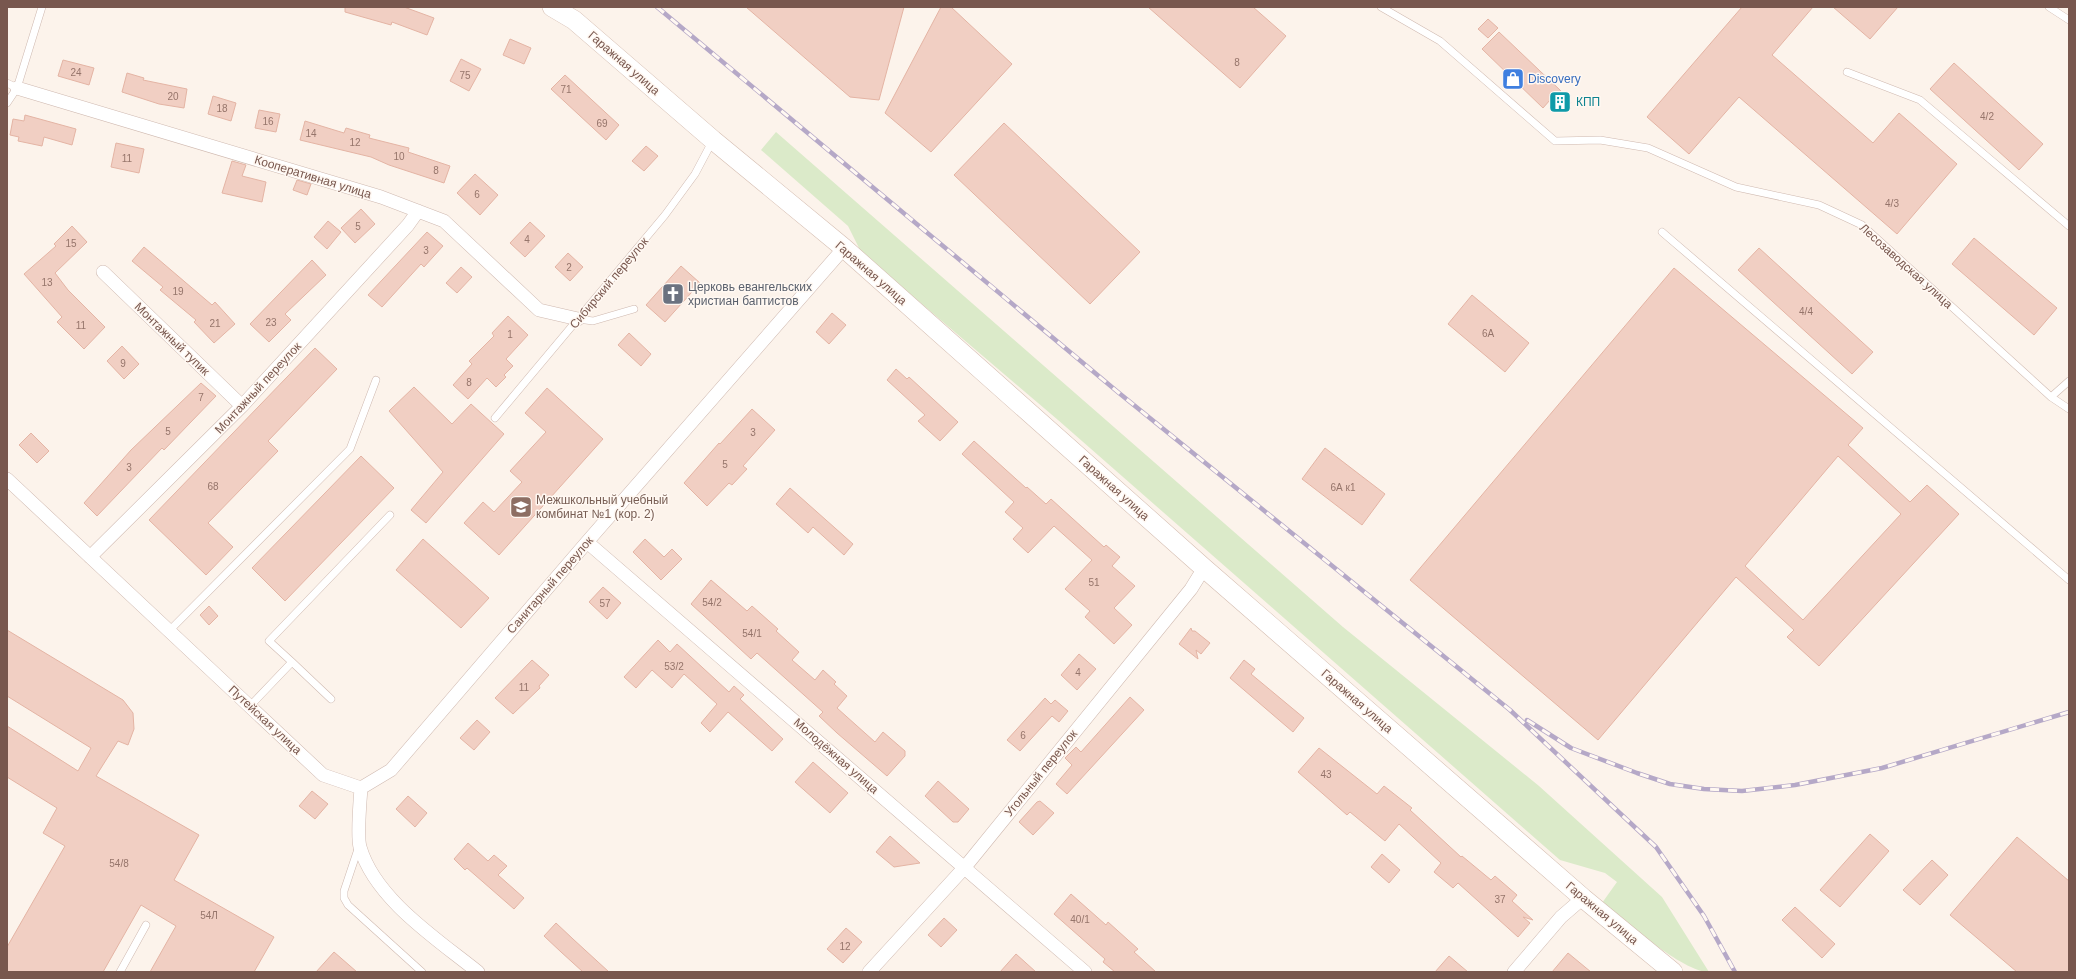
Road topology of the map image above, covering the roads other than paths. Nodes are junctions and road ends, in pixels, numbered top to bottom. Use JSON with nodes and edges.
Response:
{"nodes":[{"id":1,"x":42,"y":7,"type":"edge"},
{"id":2,"x":552,"y":7,"type":"edge"},
{"id":3,"x":1382,"y":7,"type":"edge"},
{"id":4,"x":2049,"y":7,"type":"edge"},
{"id":5,"x":2069,"y":20,"type":"edge"},
{"id":6,"x":1847,"y":72,"type":"dead end"},
{"id":7,"x":12,"y":86,"type":"edge"},
{"id":8,"x":7,"y":103,"type":"edge"},
{"id":9,"x":713,"y":140,"type":"junction"},
{"id":10,"x":418,"y":211,"type":"junction"},
{"id":11,"x":2069,"y":226,"type":"edge"},
{"id":12,"x":1662,"y":232,"type":"dead end"},
{"id":13,"x":844,"y":248,"type":"junction"},
{"id":14,"x":102,"y":272,"type":"dead end"},
{"id":15,"x":634,"y":309,"type":"dead end"},
{"id":16,"x":578,"y":319,"type":"junction"},
{"id":17,"x":376,"y":380,"type":"dead end"},
{"id":18,"x":2069,"y":381,"type":"edge"},
{"id":19,"x":2051,"y":397,"type":"junction"},
{"id":20,"x":242,"y":406,"type":"junction"},
{"id":21,"x":2069,"y":408,"type":"edge"},
{"id":22,"x":495,"y":418,"type":"dead end"},
{"id":23,"x":7,"y":479,"type":"edge"},
{"id":24,"x":390,"y":515,"type":"dead end"},
{"id":25,"x":587,"y":542,"type":"junction"},
{"id":26,"x":90,"y":557,"type":"junction"},
{"id":27,"x":1204,"y":568,"type":"junction"},
{"id":28,"x":2069,"y":580,"type":"edge"},
{"id":29,"x":169,"y":631,"type":"junction"},
{"id":30,"x":292,"y":662,"type":"junction"},
{"id":31,"x":331,"y":700,"type":"dead end"},
{"id":32,"x":250,"y":706,"type":"junction"},
{"id":33,"x":361,"y":788,"type":"junction"},
{"id":34,"x":360,"y":846,"type":"junction"},
{"id":35,"x":965,"y":867,"type":"junction"},
{"id":36,"x":1583,"y":898,"type":"junction"},
{"id":37,"x":146,"y":925,"type":"dead end"},
{"id":38,"x":120,"y":972,"type":"edge"},
{"id":39,"x":422,"y":972,"type":"edge"},
{"id":40,"x":478,"y":972,"type":"edge"},
{"id":41,"x":869,"y":972,"type":"edge"},
{"id":42,"x":1085,"y":972,"type":"edge"},
{"id":43,"x":1514,"y":972,"type":"edge"},
{"id":44,"x":1673,"y":972,"type":"edge"}],
"edges":[{"from":1,"to":7,"type":"lane"},
{"from":2,"to":9,"type":"street","name":"Гаражная улица"},
{"from":3,"to":19,"type":"lane","name":"Лесозаводская улица"},
{"from":4,"to":5,"type":"lane"},
{"from":6,"to":11,"type":"lane"},
{"from":7,"to":8,"type":"lane"},
{"from":7,"to":10,"type":"street","name":"Кооперативная улица"},
{"from":9,"to":13,"type":"street","name":"Гаражная улица"},
{"from":9,"to":16,"type":"lane","name":"Сибирский переулок"},
{"from":10,"to":16,"type":"street","name":"Кооперативная улица"},
{"from":10,"to":20,"type":"street","name":"Монтажный переулок"},
{"from":12,"to":28,"type":"lane"},
{"from":13,"to":25,"type":"street","name":"Санитарный переулок"},
{"from":13,"to":27,"type":"street","name":"Гаражная улица"},
{"from":14,"to":20,"type":"street","name":"Монтажный тупик"},
{"from":15,"to":16,"type":"lane"},
{"from":16,"to":22,"type":"lane","name":"Сибирский переулок"},
{"from":17,"to":29,"type":"lane"},
{"from":18,"to":19,"type":"lane"},
{"from":19,"to":21,"type":"lane","name":"Лесозаводская улица"},
{"from":20,"to":26,"type":"street","name":"Монтажный переулок"},
{"from":23,"to":26,"type":"street","name":"Путейская улица"},
{"from":24,"to":30,"type":"lane"},
{"from":25,"to":33,"type":"street","name":"Санитарный переулок"},
{"from":25,"to":35,"type":"street","name":"Молодёжная улица"},
{"from":26,"to":29,"type":"street","name":"Путейская улица"},
{"from":27,"to":35,"type":"street","name":"Угольный переулок"},
{"from":27,"to":36,"type":"street","name":"Гаражная улица"},
{"from":29,"to":32,"type":"street","name":"Путейская улица"},
{"from":30,"to":31,"type":"lane"},
{"from":30,"to":32,"type":"lane"},
{"from":32,"to":33,"type":"street","name":"Путейская улица"},
{"from":33,"to":34,"type":"street"},
{"from":34,"to":39,"type":"lane"},
{"from":34,"to":40,"type":"street"},
{"from":35,"to":41,"type":"street","name":"Угольный переулок"},
{"from":35,"to":42,"type":"street","name":"Молодёжная улица"},
{"from":36,"to":43,"type":"street"},
{"from":36,"to":44,"type":"street","name":"Гаражная улица"},
{"from":37,"to":38,"type":"lane"}]}
